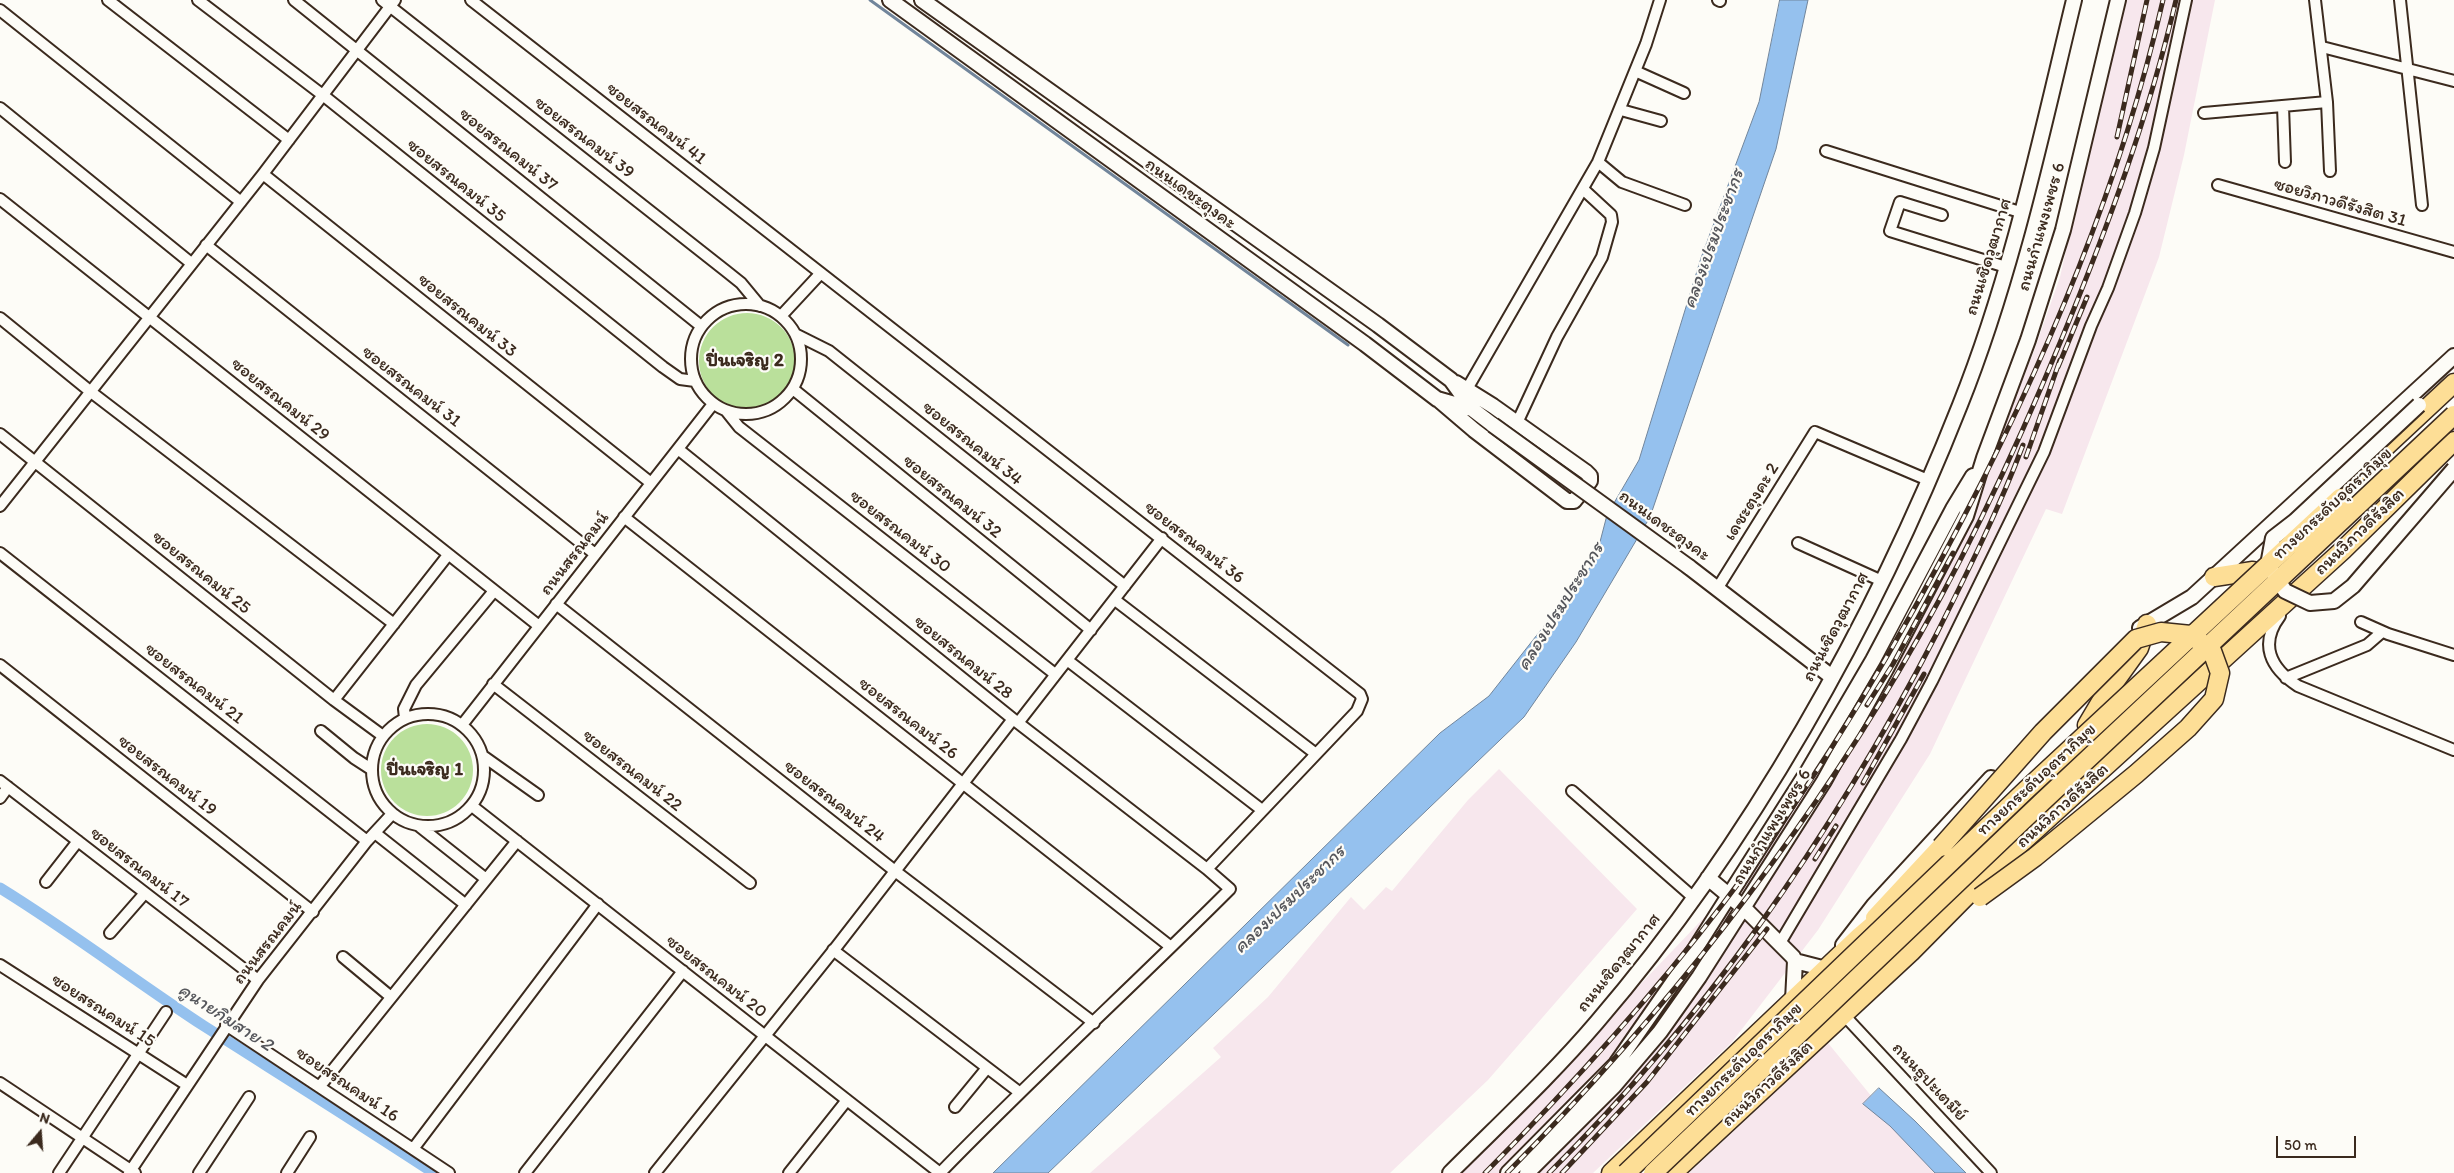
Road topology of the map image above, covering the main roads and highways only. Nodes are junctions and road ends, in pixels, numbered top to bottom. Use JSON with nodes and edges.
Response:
{"nodes":[{"id":1,"x":890,"y":0,"type":"edge"},
{"id":2,"x":922,"y":0,"type":"edge"},
{"id":3,"x":2074,"y":0,"type":"edge"},
{"id":4,"x":2118,"y":0,"type":"edge"},
{"id":5,"x":2454,"y":356,"type":"edge"},
{"id":6,"x":2454,"y":376,"type":"edge"},
{"id":7,"x":1451,"y":380,"type":"junction"},
{"id":8,"x":2454,"y":394,"type":"edge"},
{"id":9,"x":1437,"y":399,"type":"junction"},
{"id":10,"x":1472,"y":409,"type":"junction"},
{"id":11,"x":2454,"y":415,"type":"edge"},
{"id":12,"x":2454,"y":441,"type":"edge"},
{"id":13,"x":1984,"y":458,"type":"junction"},
{"id":14,"x":2454,"y":469,"type":"edge"},
{"id":15,"x":2253,"y":571,"type":"junction"},
{"id":16,"x":2214,"y":577,"type":"junction"},
{"id":17,"x":2147,"y":624,"type":"junction"},
{"id":18,"x":1832,"y":677,"type":"junction"},
{"id":19,"x":2087,"y":726,"type":"junction"},
{"id":20,"x":1708,"y":878,"type":"junction"},
{"id":21,"x":1731,"y":896,"type":"junction"},
{"id":22,"x":1744,"y":908,"type":"junction"},
{"id":23,"x":1860,"y":936,"type":"junction"},
{"id":24,"x":1788,"y":952,"type":"junction"},
{"id":25,"x":1911,"y":952,"type":"junction"},
{"id":26,"x":1829,"y":965,"type":"junction"},
{"id":27,"x":1793,"y":1000,"type":"junction"},
{"id":28,"x":1450,"y":1173,"type":"edge"},
{"id":29,"x":1508,"y":1173,"type":"edge"},
{"id":30,"x":1527,"y":1173,"type":"edge"},
{"id":31,"x":1611,"y":1173,"type":"edge"},
{"id":32,"x":1626,"y":1173,"type":"edge"},
{"id":33,"x":1653,"y":1173,"type":"edge"},
{"id":34,"x":1673,"y":1173,"type":"edge"}],
"edges":[{"from":1,"to":9,"type":"main road","name":"ถนนเดชะตุงคะ"},
{"from":2,"to":7,"type":"main road","name":"ถนนเดชะตุงคะ"},
{"from":3,"to":18,"type":"main road","name":"ถนนเชิดวุฒากาศ"},
{"from":4,"to":13,"type":"main road","name":"ถนนกำแพงเพชร 6"},
{"from":5,"to":16,"type":"main road"},
{"from":6,"to":14,"type":"main road","bridge":true},
{"from":6,"to":15,"type":"highway"},
{"from":7,"to":9,"type":"main road"},
{"from":7,"to":10,"type":"main road","name":"ถนนเดชะตุงคะ"},
{"from":8,"to":32,"type":"highway","name":"ทางยกระดับอุตราภิมุข","bridge":true},
{"from":9,"to":10,"type":"main road","name":"ถนนเดชะตุงคะ"},
{"from":10,"to":18,"type":"main road","name":"ถนนเดชะตุงคะ","bridge":true},
{"from":11,"to":33,"type":"highway","name":"ทางยกระดับอุตราภิมุข","bridge":true},
{"from":12,"to":25,"type":"highway","name":"ถนนวิภาวดีรังสิต"},
{"from":13,"to":21,"type":"main road","name":"ถนนกำแพงเพชร 6"},
{"from":13,"to":22,"type":"main road","name":"ถนนกำแพงเพชร 6"},
{"from":15,"to":16,"type":"highway"},
{"from":15,"to":19,"type":"highway"},
{"from":16,"to":17,"type":"main road"},
{"from":17,"to":19,"type":"highway"},
{"from":17,"to":26,"type":"main road"},
{"from":18,"to":20,"type":"main road","name":"ถนนเชิดวุฒากาศ"},
{"from":19,"to":23,"type":"highway"},
{"from":20,"to":21,"type":"main road","name":"ถนนกำแพงเพชร 6"},
{"from":20,"to":28,"type":"main road","name":"ถนนเชิดวุฒากาศ"},
{"from":21,"to":22,"type":"main road"},
{"from":21,"to":29,"type":"main road","name":"ถนนกำแพงเพชร 6"},
{"from":22,"to":24,"type":"main road"},
{"from":22,"to":30,"type":"main road","name":"ถนนกำแพงเพชร 6"},
{"from":23,"to":25,"type":"highway","bridge":true},
{"from":23,"to":26,"type":"highway"},
{"from":24,"to":26,"type":"main road"},
{"from":24,"to":27,"type":"main road"},
{"from":25,"to":34,"type":"highway","name":"ถนนวิภาวดีรังสิต"},
{"from":26,"to":27,"type":"highway"},
{"from":27,"to":31,"type":"highway"}]}
